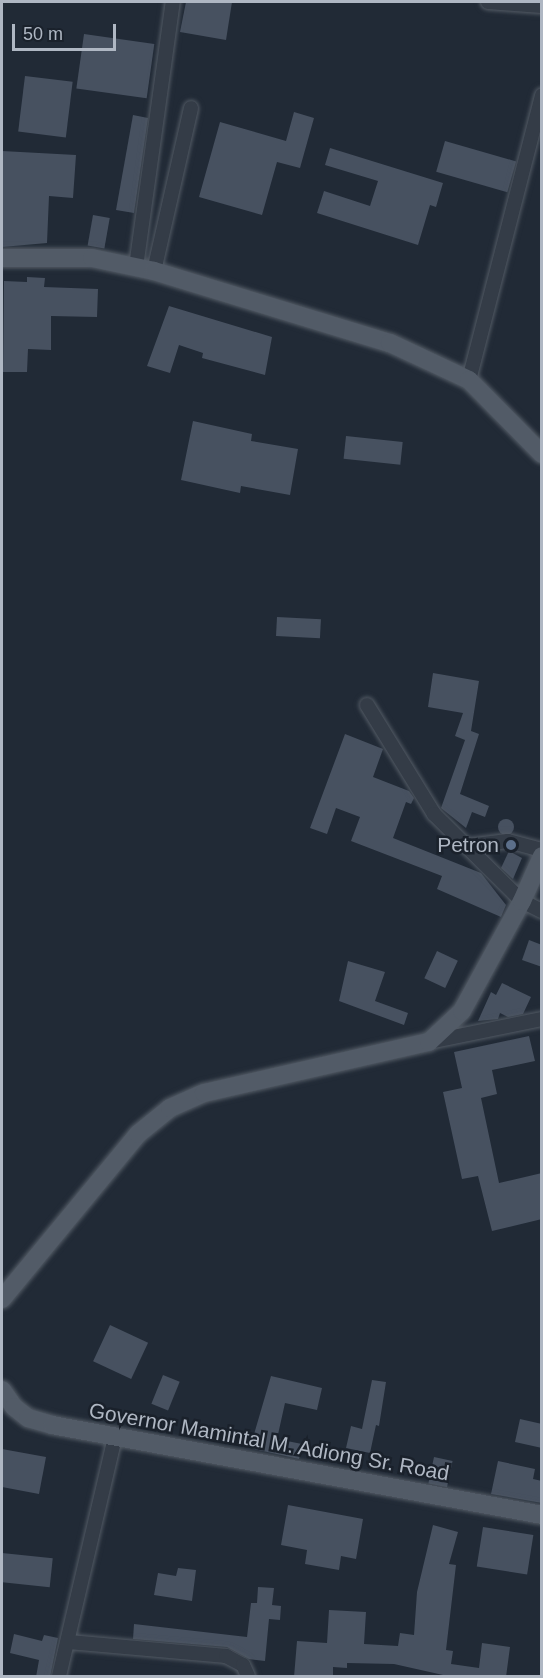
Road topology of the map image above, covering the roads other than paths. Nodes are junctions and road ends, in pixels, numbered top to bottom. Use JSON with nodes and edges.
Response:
{"nodes":[{"id":1,"x":172,"y":2,"type":"edge"},
{"id":2,"x":488,"y":2,"type":"edge"},
{"id":3,"x":542,"y":6,"type":"edge"},
{"id":4,"x":542,"y":95,"type":"edge"},
{"id":5,"x":191,"y":108,"type":"dead end"},
{"id":6,"x":2,"y":258,"type":"edge"},
{"id":7,"x":136,"y":267,"type":"junction"},
{"id":8,"x":154,"y":271,"type":"junction"},
{"id":9,"x":469,"y":380,"type":"junction"},
{"id":10,"x":542,"y":454,"type":"edge"},
{"id":11,"x":367,"y":705,"type":"dead end"},
{"id":12,"x":468,"y":846,"type":"junction"},
{"id":13,"x":540,"y":860,"type":"edge"},
{"id":14,"x":522,"y":901,"type":"junction"},
{"id":15,"x":542,"y":911,"type":"edge"},
{"id":16,"x":542,"y":1019,"type":"edge"},
{"id":17,"x":429,"y":1042,"type":"junction"},
{"id":18,"x":2,"y":1299,"type":"edge"},
{"id":19,"x":2,"y":1390,"type":"edge"},
{"id":20,"x":115,"y":1437,"type":"junction"},
{"id":21,"x":542,"y":1515,"type":"edge"},
{"id":22,"x":69,"y":1642,"type":"junction"},
{"id":23,"x":59,"y":1677,"type":"edge"},
{"id":24,"x":248,"y":1677,"type":"edge"}],
"edges":[{"from":1,"to":7,"type":"street"},
{"from":2,"to":3,"type":"street"},
{"from":4,"to":9,"type":"street"},
{"from":5,"to":8,"type":"street"},
{"from":6,"to":7,"type":"main road"},
{"from":7,"to":8,"type":"main road"},
{"from":8,"to":9,"type":"main road"},
{"from":9,"to":10,"type":"main road"},
{"from":11,"to":12,"type":"street"},
{"from":12,"to":13,"type":"street"},
{"from":12,"to":14,"type":"street"},
{"from":13,"to":14,"type":"main road"},
{"from":14,"to":15,"type":"street"},
{"from":14,"to":17,"type":"main road"},
{"from":16,"to":17,"type":"street"},
{"from":17,"to":18,"type":"main road"},
{"from":19,"to":20,"type":"main road","name":"Governor Mamintal M. Adiong Sr. Road"},
{"from":20,"to":21,"type":"main road","name":"Governor Mamintal M. Adiong Sr. Road"},
{"from":20,"to":22,"type":"street"},
{"from":22,"to":23,"type":"street"},
{"from":22,"to":24,"type":"street"}]}
